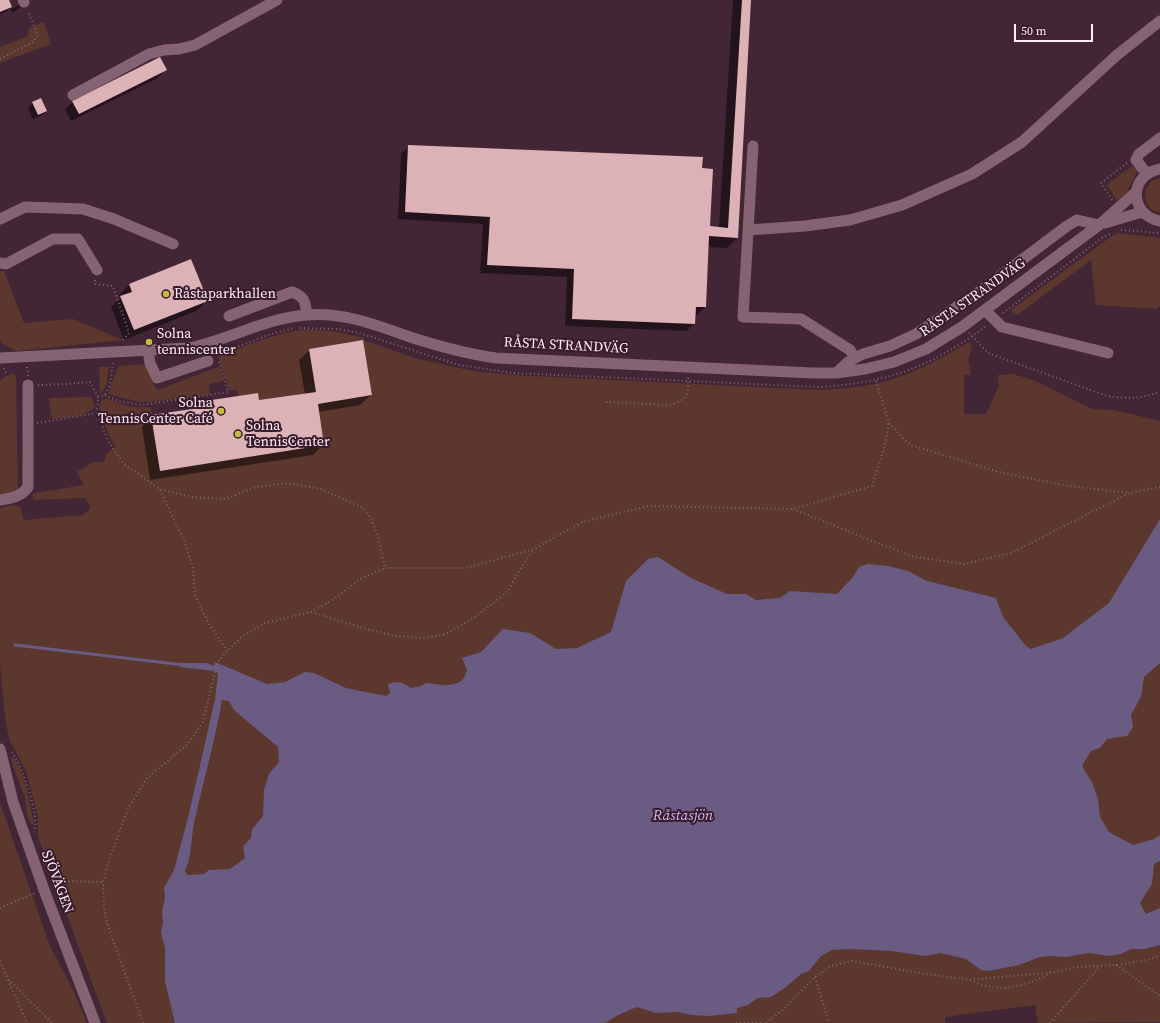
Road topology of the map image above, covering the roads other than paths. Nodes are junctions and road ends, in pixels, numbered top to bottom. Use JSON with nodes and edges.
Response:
{"nodes":[{"id":1,"x":277,"y":0,"type":"edge"},
{"id":2,"x":1160,"y":21,"type":"edge"},
{"id":3,"x":73,"y":95,"type":"dead end"},
{"id":4,"x":1160,"y":138,"type":"edge"},
{"id":5,"x":753,"y":146,"type":"dead end"},
{"id":6,"x":1160,"y":169,"type":"edge"},
{"id":7,"x":1147,"y":174,"type":"junction"},
{"id":8,"x":1136,"y":192,"type":"junction"},
{"id":9,"x":1142,"y":212,"type":"junction"},
{"id":10,"x":0,"y":219,"type":"edge"},
{"id":11,"x":1160,"y":221,"type":"edge"},
{"id":12,"x":1099,"y":226,"type":"junction"},
{"id":13,"x":748,"y":230,"type":"junction"},
{"id":14,"x":173,"y":244,"type":"dead end"},
{"id":15,"x":0,"y":263,"type":"edge"},
{"id":16,"x":97,"y":270,"type":"dead end"},
{"id":17,"x":985,"y":310,"type":"junction"},
{"id":18,"x":307,"y":315,"type":"junction"},
{"id":19,"x":229,"y":316,"type":"dead end"},
{"id":20,"x":148,"y":350,"type":"junction"},
{"id":21,"x":1108,"y":353,"type":"dead end"},
{"id":22,"x":210,"y":358,"type":"road end"},
{"id":23,"x":855,"y":358,"type":"junction"},
{"id":24,"x":2,"y":363,"type":"edge"},
{"id":25,"x":836,"y":373,"type":"junction"},
{"id":26,"x":28,"y":385,"type":"road end"},
{"id":27,"x":0,"y":500,"type":"edge"},
{"id":28,"x":5,"y":750,"type":"edge"},
{"id":29,"x":95,"y":1023,"type":"edge"}],
"edges":[{"from":1,"to":3,"type":"street"},
{"from":2,"to":13,"type":"street"},
{"from":4,"to":7,"type":"street"},
{"from":5,"to":13,"type":"street"},
{"from":6,"to":7,"type":"street"},
{"from":7,"to":8,"type":"street","name":"RÅSTA STRANDVÄG"},
{"from":8,"to":9,"type":"street"},
{"from":8,"to":12,"type":"street","name":"RÅSTA STRANDVÄG"},
{"from":9,"to":11,"type":"street"},
{"from":9,"to":12,"type":"street","name":"RÅSTA STRANDVÄG"},
{"from":10,"to":14,"type":"street"},
{"from":12,"to":17,"type":"street","name":"RÅSTA STRANDVÄG"},
{"from":12,"to":23,"type":"street"},
{"from":13,"to":23,"type":"street"},
{"from":15,"to":16,"type":"street"},
{"from":17,"to":21,"type":"street"},
{"from":17,"to":25,"type":"street","name":"RÅSTA STRANDVÄG"},
{"from":18,"to":19,"type":"street"},
{"from":18,"to":20,"type":"street","name":"RÅSTA STRANDVÄG"},
{"from":18,"to":25,"type":"street","name":"RÅSTA STRANDVÄG"},
{"from":20,"to":22,"type":"street"},
{"from":20,"to":24,"type":"street","name":"RÅSTA STRANDVÄG"},
{"from":23,"to":25,"type":"street"},
{"from":26,"to":27,"type":"street"},
{"from":28,"to":29,"type":"street","name":"SJÖVÄGEN"}]}
